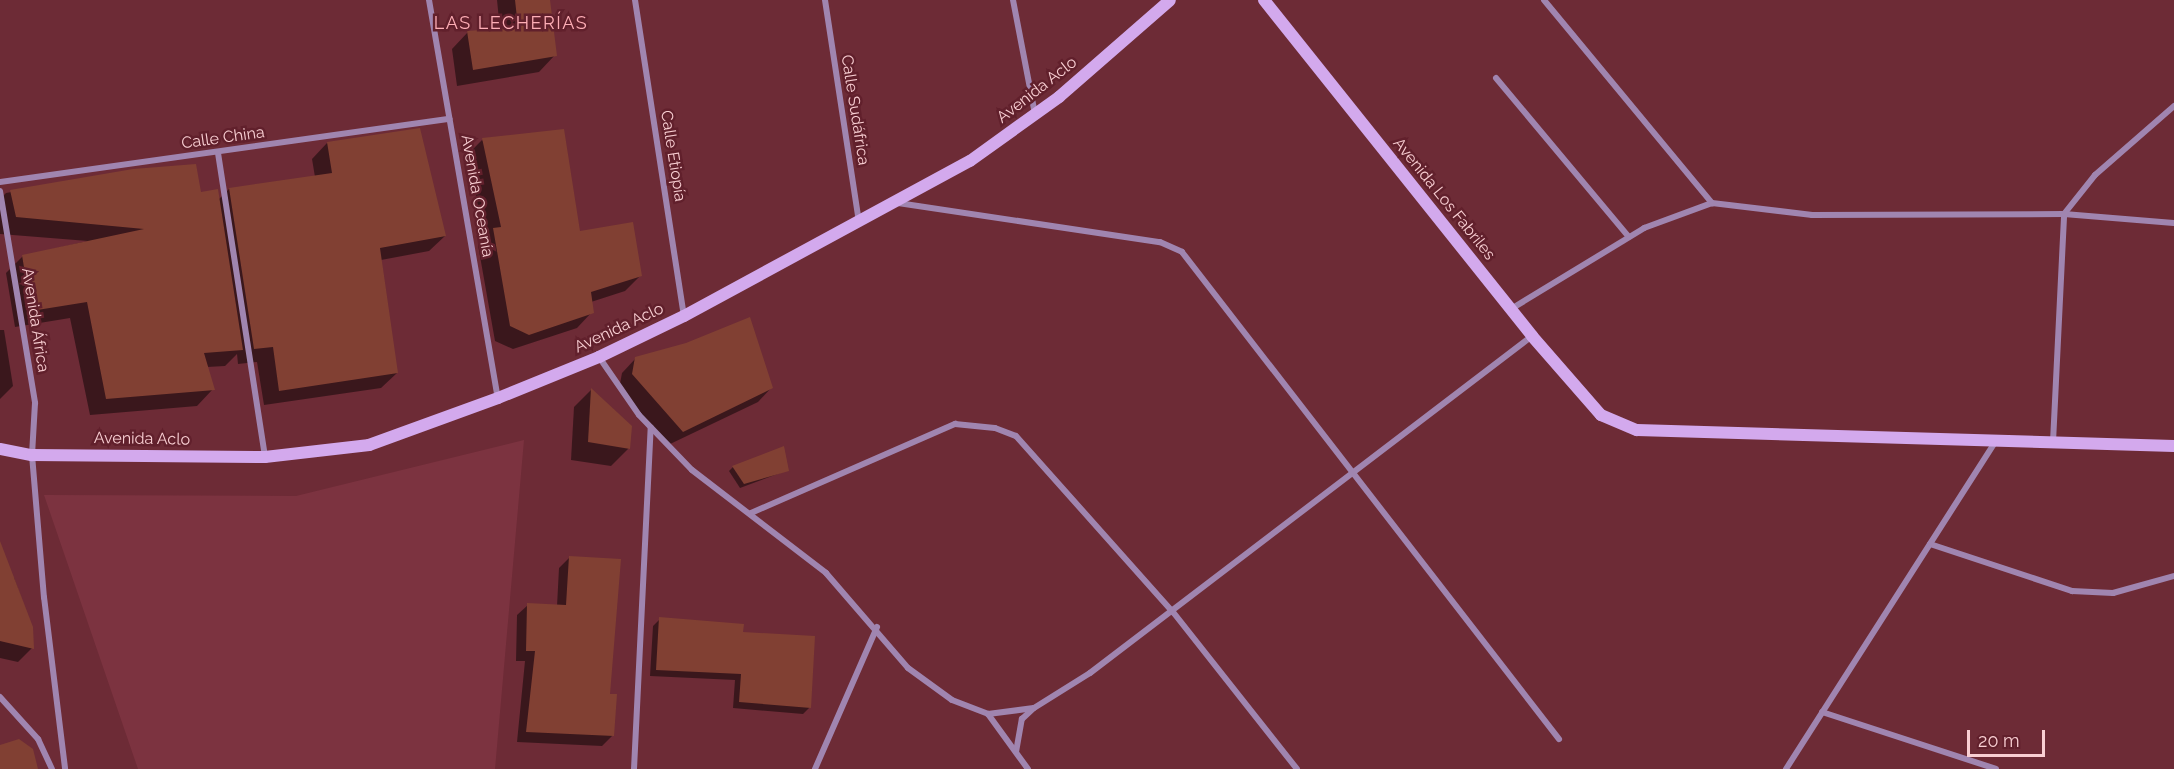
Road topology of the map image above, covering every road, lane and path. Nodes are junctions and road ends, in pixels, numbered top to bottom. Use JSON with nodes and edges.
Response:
{"nodes":[{"id":1,"x":429,"y":0,"type":"edge"},
{"id":2,"x":634,"y":0,"type":"edge"},
{"id":3,"x":825,"y":0,"type":"edge"},
{"id":4,"x":1013,"y":0,"type":"edge"},
{"id":5,"x":1170,"y":0,"type":"edge"},
{"id":6,"x":1264,"y":0,"type":"edge"},
{"id":7,"x":1544,"y":0,"type":"edge"},
{"id":8,"x":1496,"y":78,"type":"dead end"},
{"id":9,"x":2174,"y":106,"type":"edge"},
{"id":10,"x":1035,"y":114,"type":"junction"},
{"id":11,"x":450,"y":119,"type":"junction"},
{"id":12,"x":218,"y":153,"type":"junction"},
{"id":13,"x":0,"y":182,"type":"edge"},
{"id":14,"x":0,"y":191,"type":"edge"},
{"id":15,"x":897,"y":202,"type":"junction"},
{"id":16,"x":1712,"y":203,"type":"junction"},
{"id":17,"x":2064,"y":214,"type":"junction"},
{"id":18,"x":2174,"y":223,"type":"edge"},
{"id":19,"x":859,"y":224,"type":"junction"},
{"id":20,"x":1629,"y":237,"type":"junction"},
{"id":21,"x":1510,"y":309,"type":"junction"},
{"id":22,"x":684,"y":316,"type":"junction"},
{"id":23,"x":1532,"y":336,"type":"junction"},
{"id":24,"x":599,"y":357,"type":"junction"},
{"id":25,"x":498,"y":398,"type":"junction"},
{"id":26,"x":651,"y":427,"type":"junction"},
{"id":27,"x":1996,"y":441,"type":"junction"},
{"id":28,"x":2053,"y":443,"type":"junction"},
{"id":29,"x":2174,"y":446,"type":"edge"},
{"id":30,"x":0,"y":449,"type":"edge"},
{"id":31,"x":32,"y":454,"type":"junction"},
{"id":32,"x":266,"y":457,"type":"junction"},
{"id":33,"x":1353,"y":473,"type":"junction"},
{"id":34,"x":751,"y":513,"type":"junction"},
{"id":35,"x":1930,"y":544,"type":"junction"},
{"id":36,"x":2174,"y":576,"type":"edge"},
{"id":37,"x":1173,"y":612,"type":"junction"},
{"id":38,"x":877,"y":627,"type":"junction"},
{"id":39,"x":0,"y":697,"type":"edge"},
{"id":40,"x":1034,"y":708,"type":"junction"},
{"id":41,"x":1822,"y":712,"type":"junction"},
{"id":42,"x":988,"y":714,"type":"junction"},
{"id":43,"x":1559,"y":739,"type":"dead end"},
{"id":44,"x":1016,"y":753,"type":"junction"},
{"id":45,"x":52,"y":769,"type":"edge"},
{"id":46,"x":65,"y":769,"type":"edge"},
{"id":47,"x":634,"y":769,"type":"edge"},
{"id":48,"x":814,"y":769,"type":"edge"},
{"id":49,"x":1028,"y":769,"type":"edge"},
{"id":50,"x":1297,"y":769,"type":"edge"},
{"id":51,"x":1786,"y":769,"type":"edge"},
{"id":52,"x":1996,"y":769,"type":"edge"}],
"edges":[{"from":1,"to":11,"type":"street","name":"Avenida Oceanía"},
{"from":2,"to":22,"type":"street","name":"Calle Etiopía"},
{"from":3,"to":19,"type":"street","name":"Calle Sudáfrica"},
{"from":4,"to":10,"type":"street"},
{"from":5,"to":10,"type":"street","name":"Avenida Aclo"},
{"from":6,"to":21,"type":"street","name":"Avenida Los Fabriles"},
{"from":7,"to":16,"type":"street"},
{"from":8,"to":20,"type":"street"},
{"from":9,"to":17,"type":"street"},
{"from":10,"to":15,"type":"street","name":"Avenida Aclo"},
{"from":11,"to":12,"type":"street","name":"Calle China"},
{"from":11,"to":25,"type":"street","name":"Avenida Oceanía"},
{"from":12,"to":13,"type":"street","name":"Calle China"},
{"from":12,"to":32,"type":"street"},
{"from":14,"to":31,"type":"street","name":"Avenida África"},
{"from":15,"to":19,"type":"street","name":"Avenida Aclo"},
{"from":15,"to":33,"type":"street"},
{"from":16,"to":17,"type":"street"},
{"from":16,"to":20,"type":"street"},
{"from":17,"to":18,"type":"street"},
{"from":17,"to":28,"type":"street"},
{"from":19,"to":22,"type":"street","name":"Avenida Aclo"},
{"from":20,"to":21,"type":"street"},
{"from":21,"to":23,"type":"street","name":"Avenida Los Fabriles"},
{"from":22,"to":24,"type":"street","name":"Avenida Aclo"},
{"from":23,"to":27,"type":"street","name":"Avenida Los Fabriles"},
{"from":23,"to":33,"type":"street"},
{"from":24,"to":25,"type":"street","name":"Avenida Aclo"},
{"from":24,"to":26,"type":"street"},
{"from":25,"to":32,"type":"street","name":"Avenida Aclo"},
{"from":26,"to":34,"type":"street"},
{"from":26,"to":47,"type":"street"},
{"from":27,"to":28,"type":"street"},
{"from":27,"to":35,"type":"street"},
{"from":28,"to":29,"type":"street"},
{"from":30,"to":31,"type":"street","name":"Avenida Aclo"},
{"from":31,"to":32,"type":"street","name":"Avenida Aclo"},
{"from":31,"to":46,"type":"street","name":"Avenida África"},
{"from":33,"to":37,"type":"street"},
{"from":33,"to":43,"type":"street"},
{"from":34,"to":37,"type":"street"},
{"from":34,"to":38,"type":"street"},
{"from":35,"to":36,"type":"street"},
{"from":35,"to":41,"type":"street"},
{"from":37,"to":40,"type":"street"},
{"from":37,"to":50,"type":"street"},
{"from":38,"to":42,"type":"street"},
{"from":38,"to":48,"type":"street"},
{"from":39,"to":45,"type":"street"},
{"from":40,"to":42,"type":"street"},
{"from":40,"to":44,"type":"street"},
{"from":41,"to":51,"type":"street"},
{"from":41,"to":52,"type":"street"},
{"from":42,"to":44,"type":"street"},
{"from":44,"to":49,"type":"street"}]}
